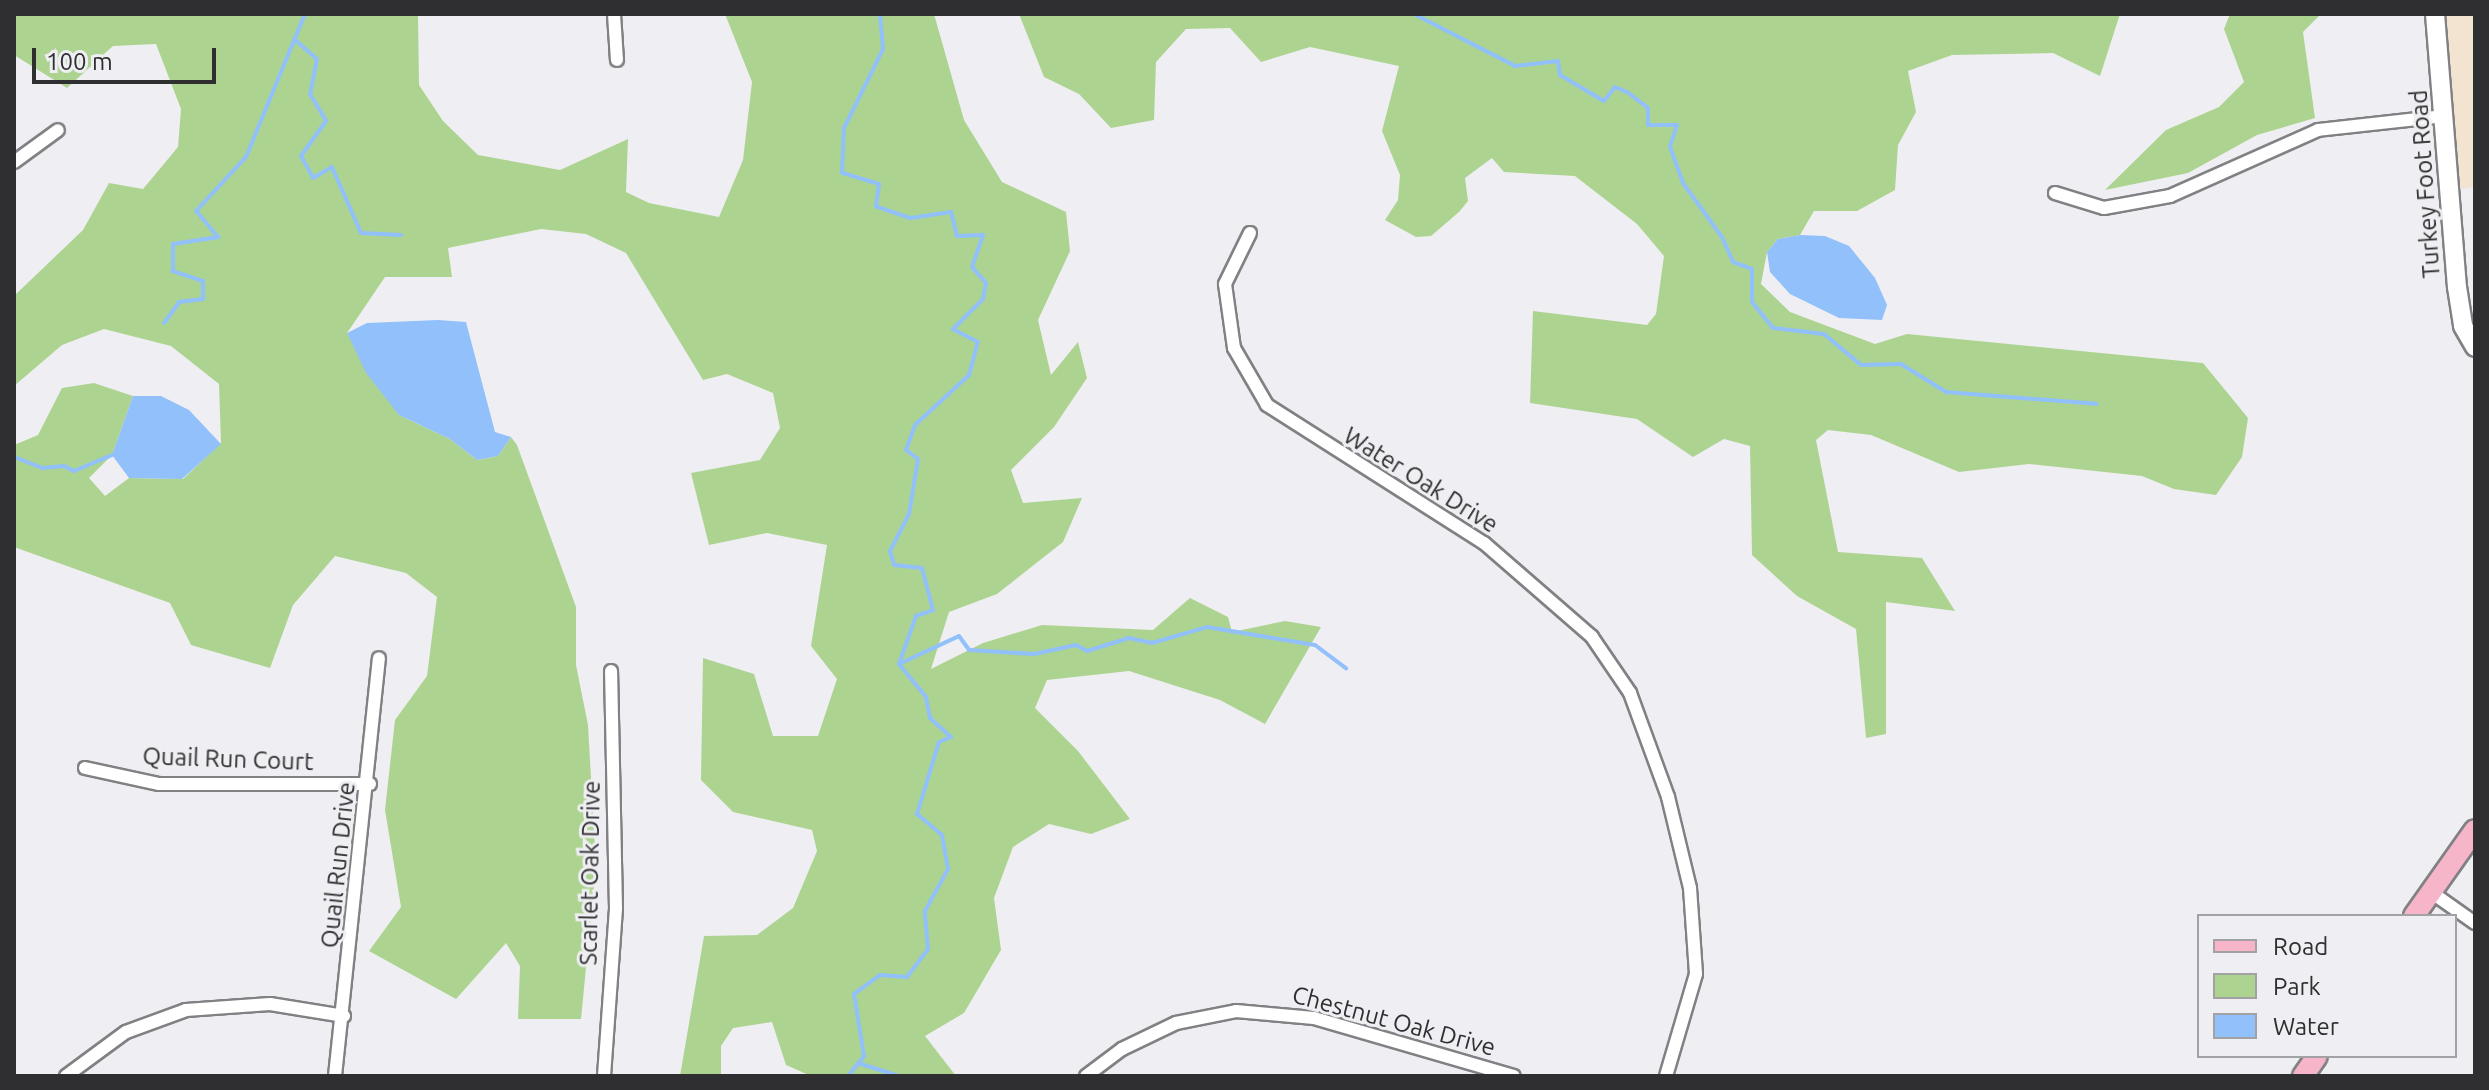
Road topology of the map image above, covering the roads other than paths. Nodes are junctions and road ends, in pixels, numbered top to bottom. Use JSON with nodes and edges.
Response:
{"nodes":[{"id":1,"x":614,"y":14,"type":"edge"},
{"id":2,"x":2435,"y":14,"type":"edge"},
{"id":3,"x":617,"y":60,"type":"dead end"},
{"id":4,"x":2445,"y":116,"type":"junction"},
{"id":5,"x":58,"y":130,"type":"dead end"},
{"id":6,"x":14,"y":162,"type":"edge"},
{"id":7,"x":2055,"y":193,"type":"dead end"},
{"id":8,"x":1250,"y":233,"type":"dead end"},
{"id":9,"x":2475,"y":347,"type":"edge"},
{"id":10,"x":379,"y":658,"type":"dead end"},
{"id":11,"x":611,"y":671,"type":"dead end"},
{"id":12,"x":85,"y":768,"type":"dead end"},
{"id":13,"x":370,"y":784,"type":"junction"},
{"id":14,"x":2475,"y":830,"type":"edge"},
{"id":15,"x":2431,"y":892,"type":"junction"},
{"id":16,"x":2415,"y":914,"type":"edge"},
{"id":17,"x":2475,"y":923,"type":"edge"},
{"id":18,"x":344,"y":1016,"type":"junction"},
{"id":19,"x":2316,"y":1058,"type":"edge"},
{"id":20,"x":66,"y":1076,"type":"edge"},
{"id":21,"x":335,"y":1076,"type":"edge"},
{"id":22,"x":604,"y":1076,"type":"edge"},
{"id":23,"x":1086,"y":1076,"type":"edge"},
{"id":24,"x":1514,"y":1076,"type":"edge"},
{"id":25,"x":1666,"y":1076,"type":"edge"},
{"id":26,"x":2303,"y":1076,"type":"edge"}],
"edges":[{"from":1,"to":3,"type":"street"},
{"from":2,"to":4,"type":"street","name":"Turkey Foot Road"},
{"from":4,"to":7,"type":"street"},
{"from":4,"to":9,"type":"street","name":"Turkey Foot Road"},
{"from":5,"to":6,"type":"street"},
{"from":8,"to":25,"type":"street","name":"Water Oak Drive"},
{"from":10,"to":13,"type":"street","name":"Quail Run Drive"},
{"from":11,"to":22,"type":"street","name":"Scarlet Oak Drive"},
{"from":12,"to":13,"type":"street","name":"Quail Run Court"},
{"from":13,"to":18,"type":"street","name":"Quail Run Drive"},
{"from":14,"to":15,"type":"main road"},
{"from":15,"to":16,"type":"main road"},
{"from":15,"to":17,"type":"street"},
{"from":18,"to":20,"type":"street"},
{"from":18,"to":21,"type":"street","name":"Quail Run Drive"},
{"from":19,"to":26,"type":"main road"},
{"from":23,"to":24,"type":"street","name":"Chestnut Oak Drive"}]}
